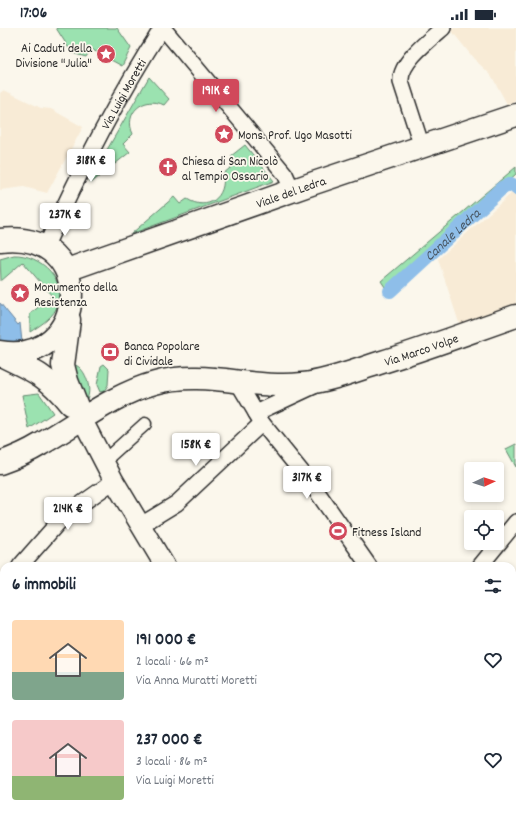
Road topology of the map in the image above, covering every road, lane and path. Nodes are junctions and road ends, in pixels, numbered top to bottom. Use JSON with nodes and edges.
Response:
{"nodes":[{"id":1,"x":162,"y":28,"type":"edge"},
{"id":2,"x":443,"y":28,"type":"edge"},
{"id":3,"x":516,"y":115,"type":"edge"},
{"id":4,"x":422,"y":147,"type":"junction"},
{"id":5,"x":291,"y":191,"type":"junction"},
{"id":6,"x":0,"y":227,"type":"edge"},
{"id":7,"x":0,"y":240,"type":"edge"},
{"id":8,"x":38,"y":244,"type":"junction"},
{"id":9,"x":67,"y":270,"type":"junction"},
{"id":10,"x":70,"y":307,"type":"junction"},
{"id":11,"x":516,"y":316,"type":"edge"},
{"id":12,"x":0,"y":353,"type":"edge"},
{"id":13,"x":325,"y":380,"type":"junction"},
{"id":14,"x":237,"y":381,"type":"junction"},
{"id":15,"x":259,"y":418,"type":"junction"},
{"id":16,"x":82,"y":419,"type":"junction"},
{"id":17,"x":145,"y":424,"type":"dead end"},
{"id":18,"x":104,"y":461,"type":"junction"},
{"id":19,"x":0,"y":463,"type":"edge"},
{"id":20,"x":114,"y":480,"type":"junction"},
{"id":21,"x":516,"y":522,"type":"edge"},
{"id":22,"x":141,"y":525,"type":"junction"},
{"id":23,"x":24,"y":562,"type":"edge"},
{"id":24,"x":163,"y":562,"type":"edge"},
{"id":25,"x":366,"y":562,"type":"edge"},
{"id":26,"x":483,"y":562,"type":"edge"}],
"edges":[{"from":1,"to":5,"type":"street"},
{"from":1,"to":8,"type":"street","name":"Via Luigi Moretti"},
{"from":2,"to":4,"type":"street"},
{"from":3,"to":4,"type":"main road","name":"Viale del Ledra"},
{"from":4,"to":5,"type":"main road","name":"Viale del Ledra"},
{"from":5,"to":9,"type":"main road","name":"Viale del Ledra"},
{"from":6,"to":8,"type":"main road"},
{"from":7,"to":8,"type":"main road"},
{"from":8,"to":9,"type":"main road"},
{"from":9,"to":10,"type":"main road"},
{"from":10,"to":12,"type":"main road"},
{"from":10,"to":16,"type":"main road"},
{"from":11,"to":13,"type":"main road","name":"Via Marco Volpe"},
{"from":12,"to":16,"type":"main road"},
{"from":13,"to":14,"type":"main road","name":"Via Marco Volpe"},
{"from":13,"to":15,"type":"street","name":"Via Marco Volpe"},
{"from":14,"to":15,"type":"street"},
{"from":14,"to":16,"type":"main road","name":"Via Marco Volpe"},
{"from":15,"to":22,"type":"street"},
{"from":15,"to":25,"type":"street"},
{"from":16,"to":18,"type":"street"},
{"from":16,"to":19,"type":"main road","name":"Via Marco Volpe"},
{"from":17,"to":18,"type":"street"},
{"from":18,"to":20,"type":"street"},
{"from":20,"to":22,"type":"street"},
{"from":20,"to":23,"type":"street"},
{"from":21,"to":26,"type":"street"},
{"from":22,"to":24,"type":"street"}]}
